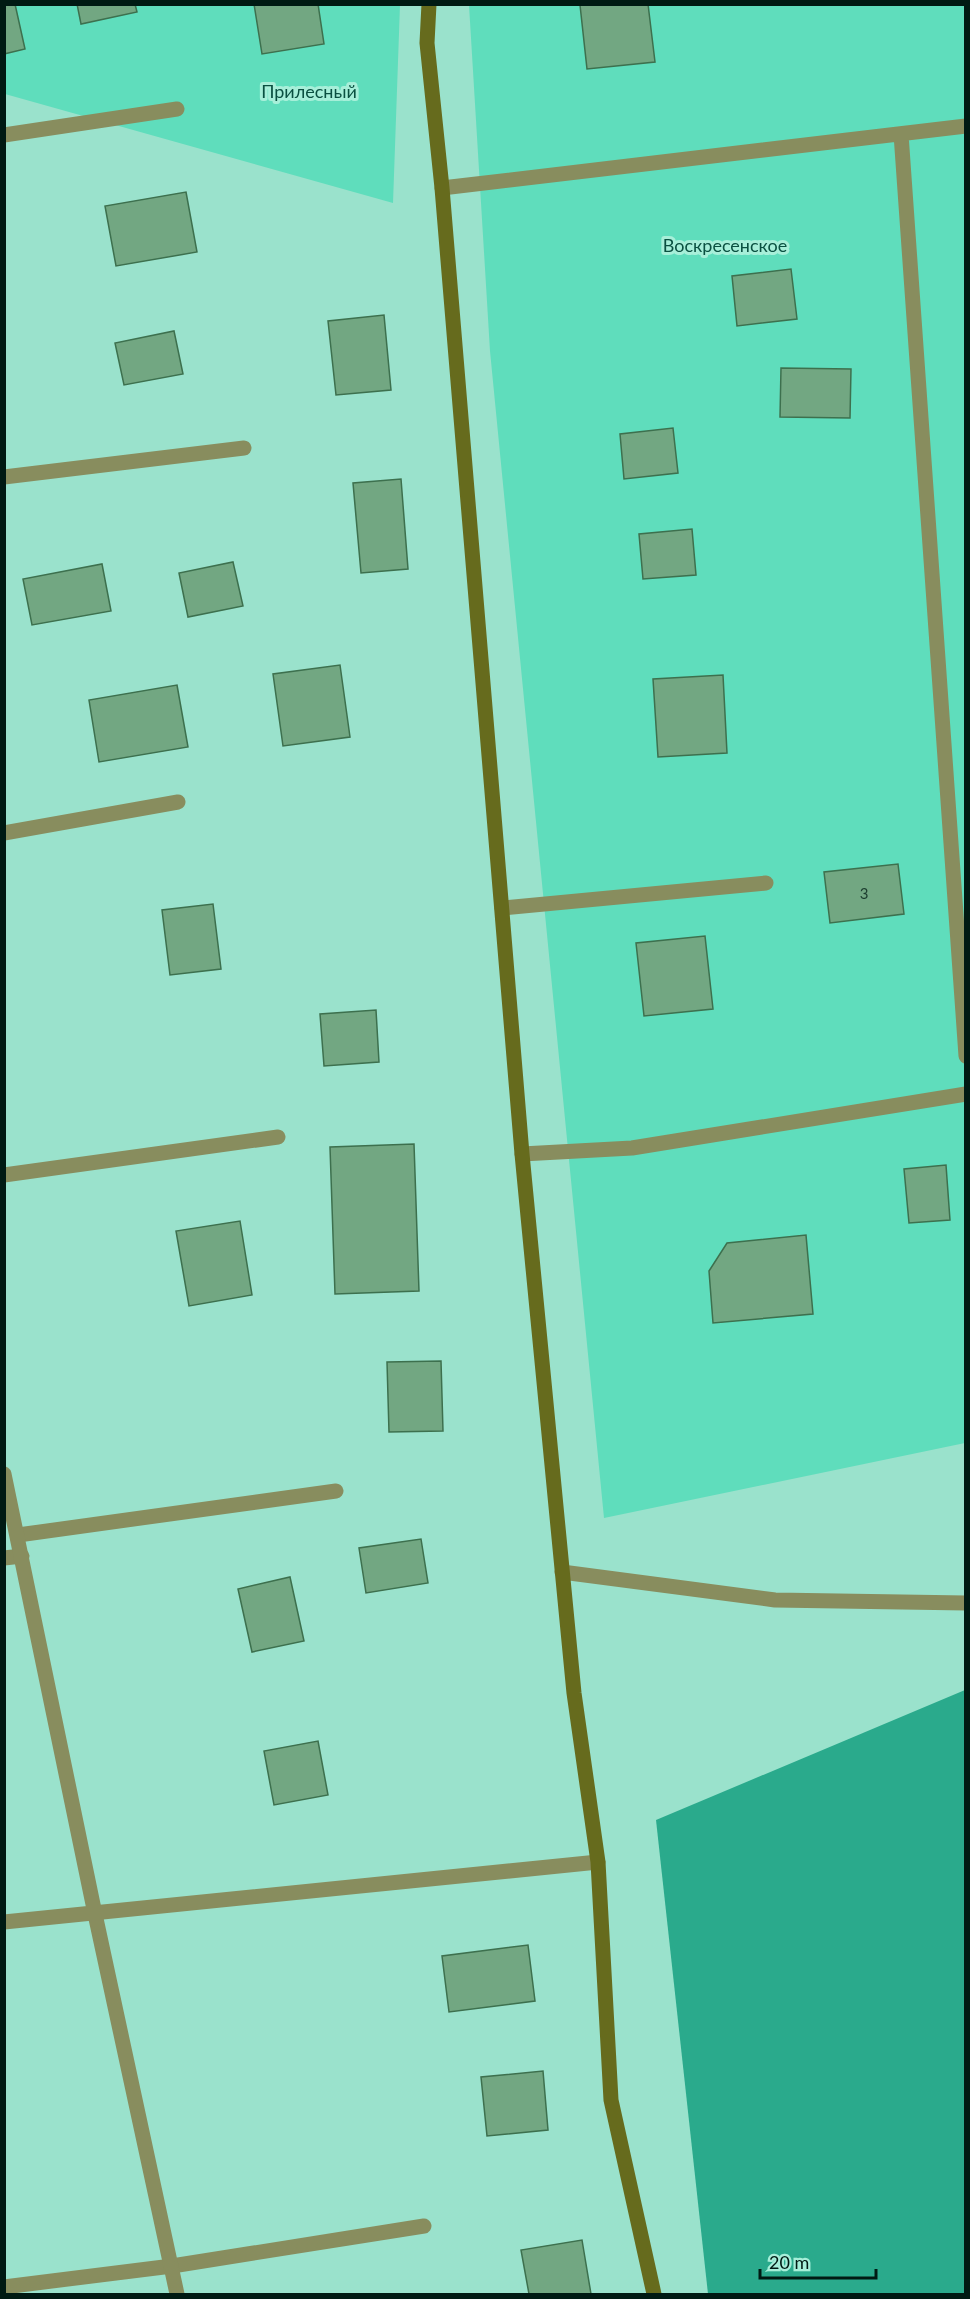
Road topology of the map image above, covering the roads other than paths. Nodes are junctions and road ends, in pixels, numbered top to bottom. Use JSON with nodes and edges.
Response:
{"nodes":[{"id":1,"x":429,"y":4,"type":"edge"},
{"id":2,"x":177,"y":108,"type":"dead end"},
{"id":3,"x":966,"y":126,"type":"edge"},
{"id":4,"x":901,"y":134,"type":"junction"},
{"id":5,"x":4,"y":135,"type":"edge"},
{"id":6,"x":442,"y":188,"type":"junction"},
{"id":7,"x":244,"y":448,"type":"dead end"},
{"id":8,"x":4,"y":477,"type":"edge"},
{"id":9,"x":178,"y":802,"type":"dead end"},
{"id":10,"x":4,"y":833,"type":"edge"},
{"id":11,"x":766,"y":883,"type":"dead end"},
{"id":12,"x":502,"y":908,"type":"junction"},
{"id":13,"x":966,"y":1056,"type":"edge"},
{"id":14,"x":966,"y":1094,"type":"edge"},
{"id":15,"x":278,"y":1137,"type":"dead end"},
{"id":16,"x":522,"y":1154,"type":"junction"},
{"id":17,"x":4,"y":1174,"type":"edge"},
{"id":18,"x":4,"y":1474,"type":"edge"},
{"id":19,"x":336,"y":1491,"type":"dead end"},
{"id":20,"x":18,"y":1535,"type":"junction"},
{"id":21,"x":22,"y":1557,"type":"junction"},
{"id":22,"x":4,"y":1558,"type":"edge"},
{"id":23,"x":562,"y":1572,"type":"junction"},
{"id":24,"x":966,"y":1603,"type":"edge"},
{"id":25,"x":598,"y":1862,"type":"junction"},
{"id":26,"x":95,"y":1914,"type":"junction"},
{"id":27,"x":4,"y":1922,"type":"edge"},
{"id":28,"x":424,"y":2226,"type":"dead end"},
{"id":29,"x":172,"y":2266,"type":"junction"},
{"id":30,"x":4,"y":2287,"type":"edge"},
{"id":31,"x":177,"y":2295,"type":"edge"},
{"id":32,"x":654,"y":2295,"type":"edge"}],
"edges":[{"from":1,"to":6,"type":"street"},
{"from":2,"to":5,"type":"street"},
{"from":3,"to":4,"type":"street"},
{"from":4,"to":6,"type":"street"},
{"from":4,"to":13,"type":"street"},
{"from":6,"to":12,"type":"street"},
{"from":7,"to":8,"type":"street"},
{"from":9,"to":10,"type":"street"},
{"from":11,"to":12,"type":"street"},
{"from":12,"to":16,"type":"street"},
{"from":14,"to":16,"type":"street"},
{"from":15,"to":17,"type":"street"},
{"from":16,"to":23,"type":"street"},
{"from":18,"to":20,"type":"street"},
{"from":19,"to":20,"type":"street"},
{"from":20,"to":21,"type":"street"},
{"from":21,"to":22,"type":"street"},
{"from":21,"to":26,"type":"street"},
{"from":23,"to":24,"type":"street"},
{"from":23,"to":25,"type":"street"},
{"from":25,"to":26,"type":"street"},
{"from":25,"to":32,"type":"street"},
{"from":26,"to":27,"type":"street"},
{"from":26,"to":29,"type":"street"},
{"from":28,"to":29,"type":"street"},
{"from":29,"to":30,"type":"street"},
{"from":29,"to":31,"type":"street"}]}
